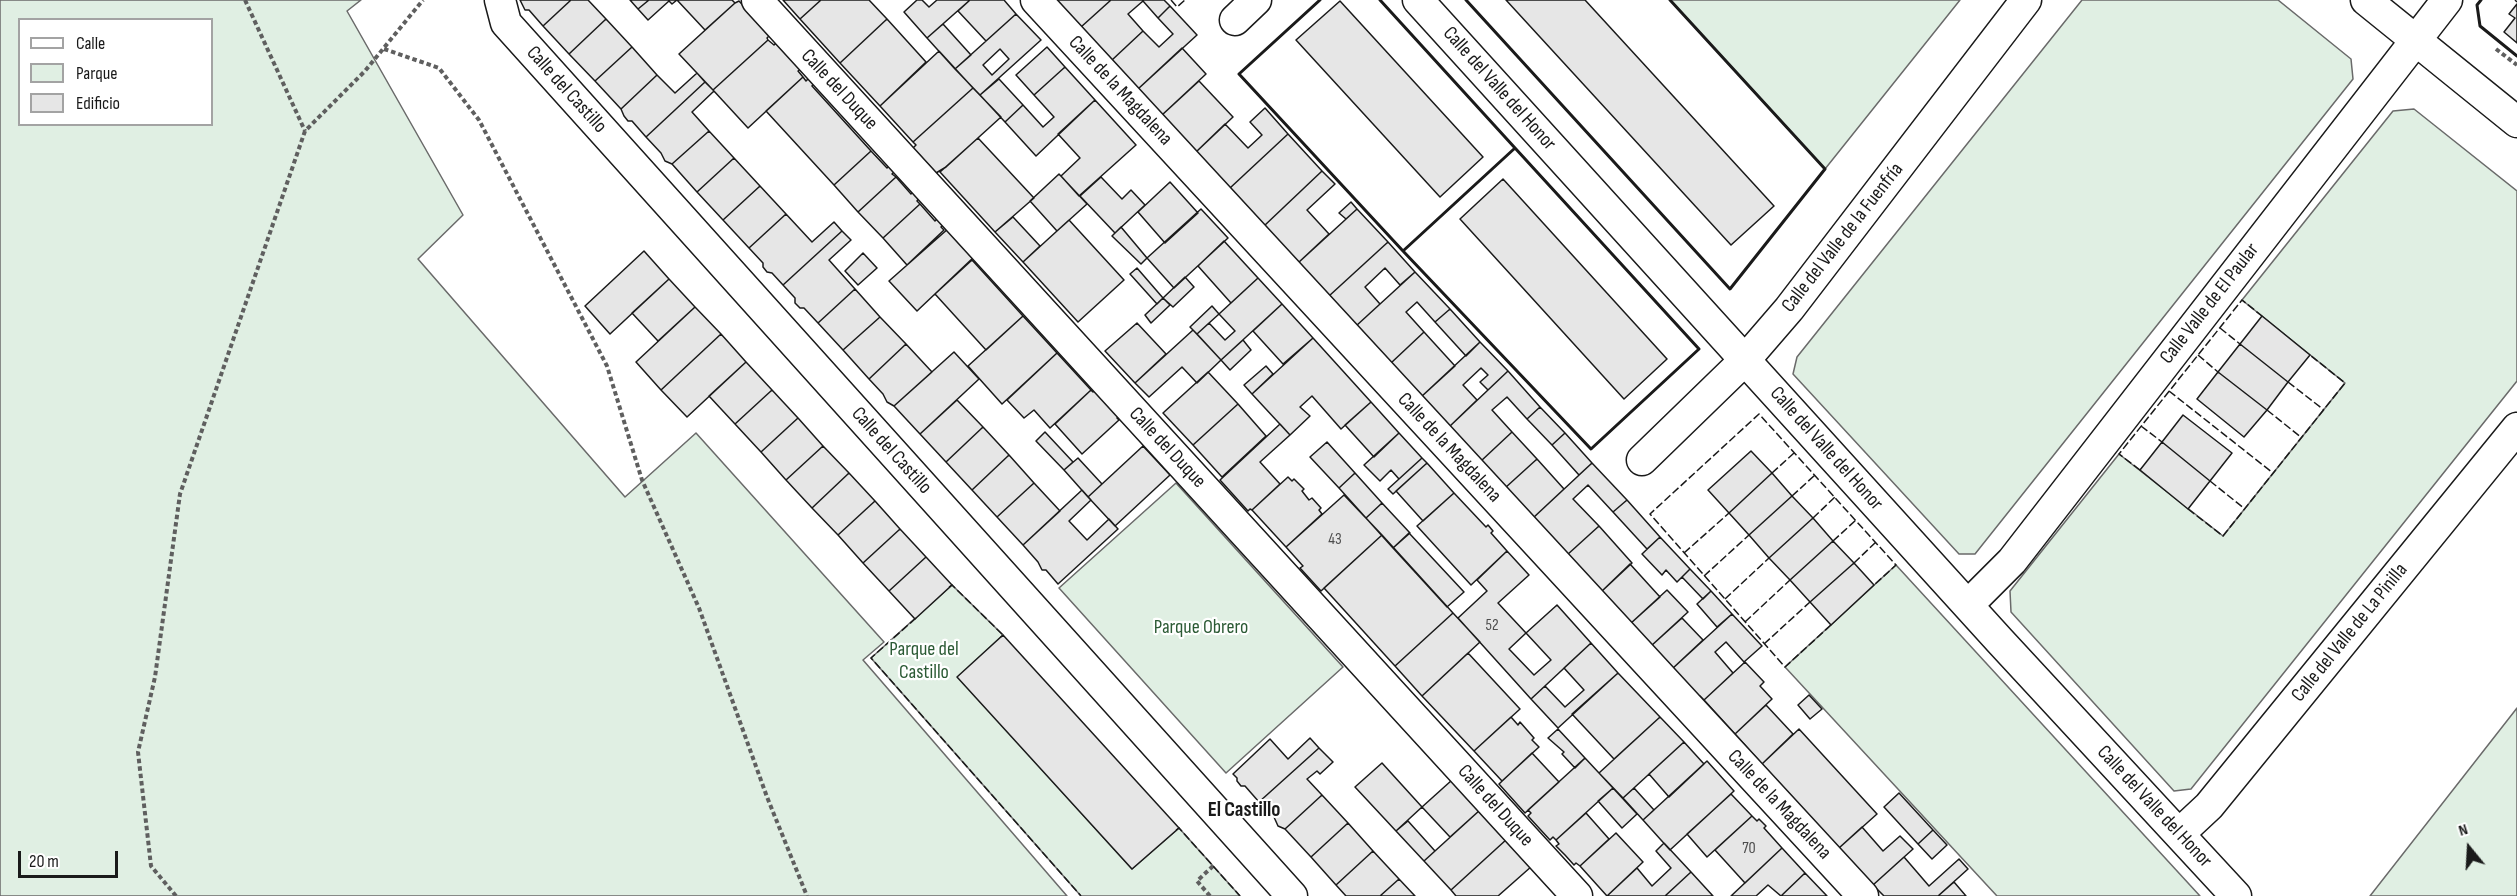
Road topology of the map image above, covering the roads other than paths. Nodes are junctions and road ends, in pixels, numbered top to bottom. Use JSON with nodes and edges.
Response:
{"nodes":[{"id":1,"x":757,"y":0,"type":"edge"},
{"id":2,"x":1036,"y":0,"type":"edge"},
{"id":3,"x":1256,"y":0,"type":"edge"},
{"id":4,"x":1418,"y":0,"type":"edge"},
{"id":5,"x":2026,"y":0,"type":"edge"},
{"id":6,"x":2366,"y":0,"type":"edge"},
{"id":7,"x":2447,"y":0,"type":"edge"},
{"id":8,"x":499,"y":1,"type":"edge"},
{"id":9,"x":1235,"y":20,"type":"dead end"},
{"id":10,"x":2416,"y":39,"type":"junction"},
{"id":11,"x":2517,"y":122,"type":"edge"},
{"id":12,"x":1745,"y":360,"type":"junction"},
{"id":13,"x":2517,"y":428,"type":"edge"},
{"id":14,"x":1642,"y":460,"type":"dead end"},
{"id":15,"x":1968,"y":605,"type":"junction"},
{"id":16,"x":2179,"y":834,"type":"junction"},
{"id":17,"x":1292,"y":896,"type":"edge"},
{"id":18,"x":1577,"y":896,"type":"edge"},
{"id":19,"x":1863,"y":896,"type":"edge"},
{"id":20,"x":2236,"y":896,"type":"edge"}],
"edges":[{"from":1,"to":18,"type":"street","name":"Calle del Duque"},
{"from":2,"to":19,"type":"street","name":"Calle de la Magdalena"},
{"from":3,"to":9,"type":"street"},
{"from":4,"to":12,"type":"street","name":"Calle del Valle del Honor"},
{"from":5,"to":12,"type":"street","name":"Calle del Valle de la Fuenfría"},
{"from":6,"to":10,"type":"street"},
{"from":7,"to":10,"type":"street","name":"Calle Valle de El Paular"},
{"from":8,"to":17,"type":"street","name":"Calle del Castillo"},
{"from":10,"to":11,"type":"street"},
{"from":10,"to":15,"type":"street","name":"Calle Valle de El Paular"},
{"from":12,"to":14,"type":"street","name":"Calle del Valle de la Fuenfría"},
{"from":12,"to":15,"type":"street","name":"Calle del Valle del Honor"},
{"from":13,"to":16,"type":"street","name":"Calle del Valle de La Pinilla"},
{"from":15,"to":16,"type":"street","name":"Calle del Valle del Honor"},
{"from":16,"to":20,"type":"street","name":"Calle del Valle del Honor"}]}
